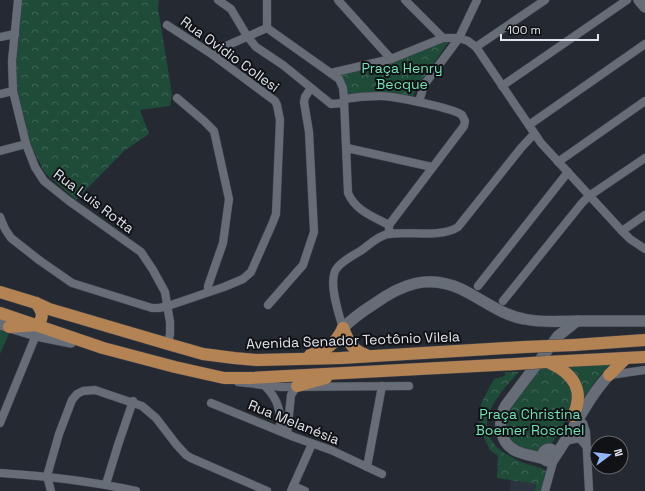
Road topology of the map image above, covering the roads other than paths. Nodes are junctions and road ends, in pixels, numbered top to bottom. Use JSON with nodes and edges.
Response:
{"nodes":[{"id":1,"x":18,"y":0,"type":"edge"},
{"id":2,"x":218,"y":0,"type":"edge"},
{"id":3,"x":267,"y":0,"type":"edge"},
{"id":4,"x":338,"y":0,"type":"edge"},
{"id":5,"x":405,"y":0,"type":"edge"},
{"id":6,"x":477,"y":0,"type":"edge"},
{"id":7,"x":545,"y":0,"type":"edge"},
{"id":8,"x":627,"y":0,"type":"edge"},
{"id":9,"x":639,"y":0,"type":"edge"},
{"id":10,"x":645,"y":7,"type":"edge"},
{"id":11,"x":167,"y":25,"type":"dead end"},
{"id":12,"x":267,"y":28,"type":"junction"},
{"id":13,"x":16,"y":34,"type":"junction"},
{"id":14,"x":247,"y":36,"type":"junction"},
{"id":15,"x":0,"y":37,"type":"edge"},
{"id":16,"x":443,"y":38,"type":"junction"},
{"id":17,"x":459,"y":38,"type":"junction"},
{"id":18,"x":645,"y":44,"type":"edge"},
{"id":19,"x":476,"y":47,"type":"junction"},
{"id":20,"x":213,"y":55,"type":"junction"},
{"id":21,"x":391,"y":59,"type":"junction"},
{"id":22,"x":331,"y":73,"type":"junction"},
{"id":23,"x":502,"y":86,"type":"junction"},
{"id":24,"x":311,"y":88,"type":"junction"},
{"id":25,"x":13,"y":91,"type":"junction"},
{"id":26,"x":0,"y":94,"type":"edge"},
{"id":27,"x":177,"y":98,"type":"dead end"},
{"id":28,"x":344,"y":101,"type":"junction"},
{"id":29,"x":645,"y":101,"type":"edge"},
{"id":30,"x":419,"y":102,"type":"junction"},
{"id":31,"x":529,"y":125,"type":"junction"},
{"id":32,"x":534,"y":134,"type":"junction"},
{"id":33,"x":26,"y":144,"type":"junction"},
{"id":34,"x":347,"y":148,"type":"junction"},
{"id":35,"x":0,"y":151,"type":"edge"},
{"id":36,"x":645,"y":158,"type":"edge"},
{"id":37,"x":558,"y":162,"type":"junction"},
{"id":38,"x":432,"y":167,"type":"junction"},
{"id":39,"x":568,"y":172,"type":"junction"},
{"id":40,"x":589,"y":196,"type":"junction"},
{"id":41,"x":645,"y":215,"type":"edge"},
{"id":42,"x":0,"y":217,"type":"edge"},
{"id":43,"x":389,"y":225,"type":"junction"},
{"id":44,"x":622,"y":231,"type":"junction"},
{"id":45,"x":389,"y":234,"type":"junction"},
{"id":46,"x":645,"y":249,"type":"edge"},
{"id":47,"x":478,"y":286,"type":"dead end"},
{"id":48,"x":0,"y":292,"type":"edge"},
{"id":49,"x":208,"y":292,"type":"junction"},
{"id":50,"x":503,"y":301,"type":"dead end"},
{"id":51,"x":36,"y":303,"type":"junction"},
{"id":52,"x":268,"y":305,"type":"dead end"},
{"id":53,"x":168,"y":306,"type":"junction"},
{"id":54,"x":0,"y":313,"type":"edge"},
{"id":55,"x":577,"y":321,"type":"junction"},
{"id":56,"x":645,"y":321,"type":"edge"},
{"id":57,"x":559,"y":322,"type":"junction"},
{"id":58,"x":4,"y":325,"type":"edge"},
{"id":59,"x":37,"y":330,"type":"junction"},
{"id":60,"x":341,"y":332,"type":"junction"},
{"id":61,"x":558,"y":336,"type":"junction"},
{"id":62,"x":645,"y":340,"type":"edge"},
{"id":63,"x":168,"y":344,"type":"junction"},
{"id":64,"x":367,"y":356,"type":"junction"},
{"id":65,"x":645,"y":357,"type":"edge"},
{"id":66,"x":341,"y":358,"type":"junction"},
{"id":67,"x":626,"y":358,"type":"junction"},
{"id":68,"x":289,"y":359,"type":"junction"},
{"id":69,"x":313,"y":359,"type":"junction"},
{"id":70,"x":547,"y":362,"type":"junction"},
{"id":71,"x":645,"y":371,"type":"edge"},
{"id":72,"x":346,"y":372,"type":"junction"},
{"id":73,"x":609,"y":375,"type":"junction"},
{"id":74,"x":316,"y":377,"type":"junction"},
{"id":75,"x":224,"y":378,"type":"junction"},
{"id":76,"x":265,"y":386,"type":"junction"},
{"id":77,"x":297,"y":386,"type":"junction"},
{"id":78,"x":382,"y":386,"type":"junction"},
{"id":79,"x":409,"y":386,"type":"dead end"},
{"id":80,"x":133,"y":401,"type":"junction"},
{"id":81,"x":211,"y":403,"type":"dead end"},
{"id":82,"x":575,"y":418,"type":"junction"},
{"id":83,"x":0,"y":423,"type":"edge"},
{"id":84,"x":283,"y":433,"type":"junction"},
{"id":85,"x":566,"y":441,"type":"junction"},
{"id":86,"x":312,"y":444,"type":"junction"},
{"id":87,"x":587,"y":447,"type":"junction"},
{"id":88,"x":550,"y":455,"type":"junction"},
{"id":89,"x":367,"y":467,"type":"junction"},
{"id":90,"x":0,"y":472,"type":"edge"},
{"id":91,"x":382,"y":474,"type":"dead end"},
{"id":92,"x":48,"y":479,"type":"junction"},
{"id":93,"x":106,"y":484,"type":"junction"},
{"id":94,"x":292,"y":488,"type":"edge"},
{"id":95,"x":51,"y":491,"type":"edge"},
{"id":96,"x":136,"y":491,"type":"edge"},
{"id":97,"x":267,"y":491,"type":"edge"},
{"id":98,"x":304,"y":491,"type":"edge"},
{"id":99,"x":545,"y":491,"type":"edge"},
{"id":100,"x":589,"y":491,"type":"edge"}],
"edges":[{"from":1,"to":13,"type":"street","name":"Rua Luis Rotta"},
{"from":2,"to":14,"type":"street"},
{"from":3,"to":12,"type":"street"},
{"from":4,"to":21,"type":"street"},
{"from":5,"to":16,"type":"street"},
{"from":6,"to":17,"type":"street"},
{"from":7,"to":19,"type":"street"},
{"from":8,"to":23,"type":"street"},
{"from":9,"to":10,"type":"street"},
{"from":11,"to":20,"type":"street","name":"Rua Ovidio Collesi"},
{"from":12,"to":14,"type":"street"},
{"from":12,"to":22,"type":"street"},
{"from":13,"to":15,"type":"street"},
{"from":13,"to":25,"type":"street","name":"Rua Luis Rotta"},
{"from":14,"to":20,"type":"street"},
{"from":14,"to":24,"type":"street"},
{"from":16,"to":17,"type":"street"},
{"from":16,"to":21,"type":"street"},
{"from":17,"to":19,"type":"street"},
{"from":17,"to":30,"type":"street"},
{"from":18,"to":31,"type":"street"},
{"from":19,"to":23,"type":"street"},
{"from":20,"to":49,"type":"street","name":"Rua Ovidio Collesi"},
{"from":21,"to":22,"type":"street"},
{"from":22,"to":28,"type":"street"},
{"from":23,"to":31,"type":"street"},
{"from":24,"to":28,"type":"street"},
{"from":24,"to":52,"type":"street"},
{"from":25,"to":26,"type":"street"},
{"from":25,"to":33,"type":"street","name":"Rua Luis Rotta"},
{"from":27,"to":49,"type":"street"},
{"from":28,"to":30,"type":"street"},
{"from":28,"to":34,"type":"street"},
{"from":29,"to":37,"type":"street"},
{"from":30,"to":38,"type":"street"},
{"from":31,"to":32,"type":"street"},
{"from":32,"to":37,"type":"street"},
{"from":32,"to":45,"type":"street"},
{"from":33,"to":35,"type":"street"},
{"from":33,"to":53,"type":"street","name":"Rua Luis Rotta"},
{"from":34,"to":38,"type":"street"},
{"from":34,"to":43,"type":"street"},
{"from":36,"to":40,"type":"street"},
{"from":37,"to":39,"type":"street"},
{"from":38,"to":43,"type":"street"},
{"from":39,"to":40,"type":"street"},
{"from":39,"to":47,"type":"street"},
{"from":40,"to":44,"type":"street"},
{"from":40,"to":50,"type":"street"},
{"from":41,"to":44,"type":"street"},
{"from":42,"to":53,"type":"street","name":"Rua Ovidio Collesi"},
{"from":43,"to":45,"type":"street"},
{"from":44,"to":46,"type":"street"},
{"from":45,"to":60,"type":"street"},
{"from":48,"to":51,"type":"main road","name":"Avenida Senador Teotônio Vilela"},
{"from":49,"to":53,"type":"street","name":"Rua Ovidio Collesi"},
{"from":51,"to":59,"type":"main road"},
{"from":51,"to":63,"type":"main road","name":"Avenida Senador Teotônio Vilela"},
{"from":53,"to":63,"type":"street","name":"Rua Luis Rotta"},
{"from":54,"to":59,"type":"main road"},
{"from":55,"to":56,"type":"street"},
{"from":55,"to":57,"type":"street"},
{"from":55,"to":61,"type":"street"},
{"from":57,"to":60,"type":"street"},
{"from":57,"to":61,"type":"street"},
{"from":58,"to":59,"type":"main road"},
{"from":59,"to":75,"type":"main road"},
{"from":59,"to":83,"type":"street"},
{"from":60,"to":64,"type":"main road"},
{"from":60,"to":66,"type":"main road"},
{"from":60,"to":68,"type":"main road"},
{"from":61,"to":88,"type":"street"},
{"from":62,"to":64,"type":"main road","name":"Avenida Senador Teotônio Vilela","bridge":true},
{"from":63,"to":68,"type":"main road","name":"Avenida Senador Teotônio Vilela"},
{"from":64,"to":66,"type":"main road","name":"Avenida Senador Teotônio Vilela"},
{"from":65,"to":67,"type":"main road"},
{"from":66,"to":69,"type":"main road","name":"Avenida Senador Teotônio Vilela"},
{"from":66,"to":72,"type":"main road"},
{"from":67,"to":70,"type":"main road"},
{"from":67,"to":73,"type":"main road"},
{"from":68,"to":69,"type":"main road","name":"Avenida Senador Teotônio Vilela"},
{"from":69,"to":74,"type":"main road"},
{"from":70,"to":72,"type":"main road","bridge":true},
{"from":70,"to":82,"type":"main road"},
{"from":71,"to":73,"type":"street"},
{"from":72,"to":74,"type":"main road"},
{"from":73,"to":82,"type":"street"},
{"from":74,"to":75,"type":"main road"},
{"from":74,"to":77,"type":"main road"},
{"from":75,"to":76,"type":"street"},
{"from":76,"to":77,"type":"street"},
{"from":76,"to":84,"type":"street"},
{"from":77,"to":78,"type":"street"},
{"from":77,"to":84,"type":"street"},
{"from":78,"to":79,"type":"street"},
{"from":78,"to":89,"type":"street"},
{"from":80,"to":92,"type":"street"},
{"from":80,"to":93,"type":"street"},
{"from":80,"to":97,"type":"street"},
{"from":81,"to":84,"type":"street","name":"Rua Melanésia"},
{"from":82,"to":85,"type":"street"},
{"from":82,"to":87,"type":"street"},
{"from":82,"to":88,"type":"street"},
{"from":84,"to":86,"type":"street","name":"Rua Melanésia"},
{"from":85,"to":87,"type":"street"},
{"from":85,"to":88,"type":"street"},
{"from":86,"to":89,"type":"street","name":"Rua Melanésia"},
{"from":86,"to":94,"type":"street"},
{"from":87,"to":100,"type":"street"},
{"from":88,"to":99,"type":"street"},
{"from":89,"to":91,"type":"street","name":"Rua Melanésia"},
{"from":90,"to":92,"type":"street"},
{"from":92,"to":93,"type":"street"},
{"from":92,"to":95,"type":"street"},
{"from":93,"to":96,"type":"street"},
{"from":94,"to":98,"type":"street"}]}
